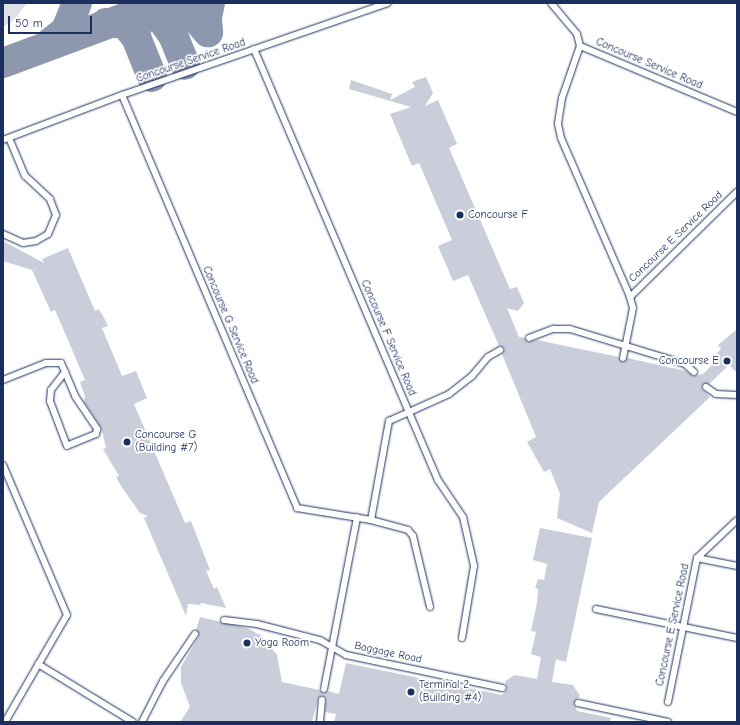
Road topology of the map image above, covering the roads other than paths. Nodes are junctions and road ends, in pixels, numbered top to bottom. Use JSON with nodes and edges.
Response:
{"nodes":[{"id":1,"x":387,"y":3,"type":"edge"},
{"id":2,"x":551,"y":3,"type":"edge"},
{"id":3,"x":580,"y":46,"type":"junction"},
{"id":4,"x":254,"y":50,"type":"junction"},
{"id":5,"x":122,"y":95,"type":"junction"},
{"id":6,"x":737,"y":112,"type":"edge"},
{"id":7,"x":6,"y":139,"type":"edge"},
{"id":8,"x":737,"y":192,"type":"edge"},
{"id":9,"x":3,"y":234,"type":"edge"},
{"id":10,"x":630,"y":297,"type":"junction"},
{"id":11,"x":529,"y":338,"type":"dead end"},
{"id":12,"x":625,"y":346,"type":"junction"},
{"id":13,"x":500,"y":350,"type":"dead end"},
{"id":14,"x":623,"y":358,"type":"dead end"},
{"id":15,"x":66,"y":372,"type":"junction"},
{"id":16,"x":694,"y":372,"type":"dead end"},
{"id":17,"x":3,"y":380,"type":"edge"},
{"id":18,"x":706,"y":387,"type":"dead end"},
{"id":19,"x":737,"y":394,"type":"edge"},
{"id":20,"x":409,"y":412,"type":"junction"},
{"id":21,"x":3,"y":465,"type":"edge"},
{"id":22,"x":357,"y":517,"type":"junction"},
{"id":23,"x":371,"y":520,"type":"junction"},
{"id":24,"x":737,"y":520,"type":"edge"},
{"id":25,"x":697,"y":558,"type":"junction"},
{"id":26,"x":737,"y":566,"type":"edge"},
{"id":27,"x":430,"y":607,"type":"dead end"},
{"id":28,"x":596,"y":609,"type":"dead end"},
{"id":29,"x":224,"y":620,"type":"dead end"},
{"id":30,"x":683,"y":628,"type":"junction"},
{"id":31,"x":195,"y":634,"type":"dead end"},
{"id":32,"x":462,"y":638,"type":"dead end"},
{"id":33,"x":737,"y":638,"type":"edge"},
{"id":34,"x":332,"y":647,"type":"junction"},
{"id":35,"x":38,"y":664,"type":"junction"},
{"id":36,"x":324,"y":688,"type":"dead end"},
{"id":37,"x":503,"y":688,"type":"dead end"},
{"id":38,"x":322,"y":700,"type":"dead end"},
{"id":39,"x":668,"y":702,"type":"dead end"},
{"id":40,"x":578,"y":703,"type":"dead end"},
{"id":41,"x":5,"y":722,"type":"edge"},
{"id":42,"x":133,"y":722,"type":"edge"},
{"id":43,"x":142,"y":722,"type":"edge"},
{"id":44,"x":320,"y":722,"type":"edge"},
{"id":45,"x":668,"y":722,"type":"edge"}],
"edges":[{"from":1,"to":4,"type":"lane","name":"Concourse Service Road"},
{"from":2,"to":3,"type":"lane","name":"Concourse Service Road"},
{"from":3,"to":6,"type":"lane","name":"Concourse Service Road"},
{"from":3,"to":10,"type":"lane"},
{"from":4,"to":5,"type":"lane","name":"Concourse Service Road"},
{"from":4,"to":20,"type":"lane","name":"Concourse F Service Road"},
{"from":5,"to":7,"type":"lane","name":"Concourse Service Road"},
{"from":5,"to":22,"type":"lane","name":"Concourse G Service Road"},
{"from":7,"to":9,"type":"lane"},
{"from":8,"to":10,"type":"lane","name":"Concourse E Service Road"},
{"from":10,"to":12,"type":"lane"},
{"from":11,"to":12,"type":"lane"},
{"from":12,"to":14,"type":"lane"},
{"from":12,"to":16,"type":"lane"},
{"from":13,"to":20,"type":"lane"},
{"from":15,"to":15,"type":"lane"},
{"from":15,"to":17,"type":"lane"},
{"from":18,"to":19,"type":"lane"},
{"from":20,"to":23,"type":"lane"},
{"from":20,"to":32,"type":"lane","name":"Concourse F Service Road"},
{"from":21,"to":35,"type":"lane"},
{"from":22,"to":23,"type":"lane"},
{"from":22,"to":34,"type":"lane"},
{"from":23,"to":27,"type":"lane"},
{"from":24,"to":25,"type":"lane","name":"Concourse E Service Road"},
{"from":25,"to":26,"type":"lane"},
{"from":25,"to":30,"type":"lane","name":"Concourse E Service Road"},
{"from":28,"to":30,"type":"lane"},
{"from":29,"to":34,"type":"lane","name":"Baggage Road"},
{"from":30,"to":33,"type":"lane"},
{"from":30,"to":39,"type":"lane","name":"Concourse E Service Road"},
{"from":31,"to":43,"type":"lane"},
{"from":34,"to":36,"type":"lane"},
{"from":34,"to":37,"type":"lane","name":"Baggage Road"},
{"from":35,"to":41,"type":"lane"},
{"from":35,"to":42,"type":"lane"},
{"from":38,"to":44,"type":"lane"},
{"from":40,"to":45,"type":"lane"}]}
